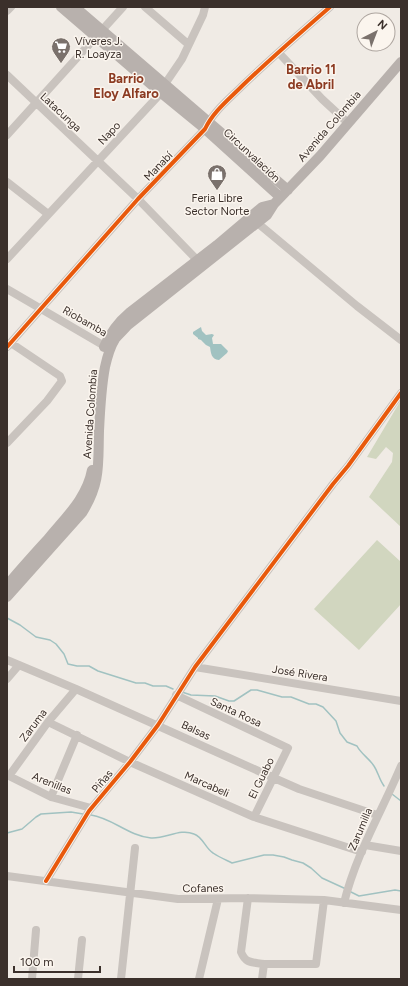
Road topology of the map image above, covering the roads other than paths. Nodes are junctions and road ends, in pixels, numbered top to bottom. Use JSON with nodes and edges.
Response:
{"nodes":[{"id":1,"x":11,"y":7,"type":"edge"},
{"id":2,"x":61,"y":7,"type":"edge"},
{"id":3,"x":75,"y":7,"type":"edge"},
{"id":4,"x":123,"y":7,"type":"edge"},
{"id":5,"x":145,"y":7,"type":"edge"},
{"id":6,"x":205,"y":7,"type":"edge"},
{"id":7,"x":330,"y":7,"type":"edge"},
{"id":8,"x":7,"y":11,"type":"edge"},
{"id":9,"x":99,"y":34,"type":"junction"},
{"id":10,"x":188,"y":44,"type":"junction"},
{"id":11,"x":278,"y":53,"type":"junction"},
{"id":12,"x":401,"y":62,"type":"edge"},
{"id":13,"x":7,"y":75,"type":"edge"},
{"id":14,"x":163,"y":89,"type":"junction"},
{"id":15,"x":35,"y":103,"type":"junction"},
{"id":16,"x":348,"y":123,"type":"junction"},
{"id":17,"x":207,"y":125,"type":"junction"},
{"id":18,"x":7,"y":135,"type":"edge"},
{"id":19,"x":97,"y":161,"type":"junction"},
{"id":20,"x":7,"y":182,"type":"edge"},
{"id":21,"x":288,"y":190,"type":"junction"},
{"id":22,"x":138,"y":199,"type":"junction"},
{"id":23,"x":277,"y":200,"type":"junction"},
{"id":24,"x":48,"y":214,"type":"junction"},
{"id":25,"x":254,"y":220,"type":"junction"},
{"id":26,"x":7,"y":259,"type":"edge"},
{"id":27,"x":200,"y":263,"type":"junction"},
{"id":28,"x":7,"y":289,"type":"edge"},
{"id":29,"x":41,"y":308,"type":"junction"},
{"id":30,"x":401,"y":340,"type":"edge"},
{"id":31,"x":9,"y":345,"type":"edge"},
{"id":32,"x":108,"y":347,"type":"junction"},
{"id":33,"x":401,"y":392,"type":"edge"},
{"id":34,"x":9,"y":437,"type":"edge"},
{"id":35,"x":8,"y":588,"type":"edge"},
{"id":36,"x":7,"y":660,"type":"edge"},
{"id":37,"x":19,"y":665,"type":"junction"},
{"id":38,"x":195,"y":667,"type":"junction"},
{"id":39,"x":7,"y":680,"type":"edge"},
{"id":40,"x":76,"y":689,"type":"junction"},
{"id":41,"x":176,"y":695,"type":"junction"},
{"id":42,"x":401,"y":701,"type":"edge"},
{"id":43,"x":48,"y":722,"type":"junction"},
{"id":44,"x":158,"y":725,"type":"junction"},
{"id":45,"x":77,"y":735,"type":"junction"},
{"id":46,"x":288,"y":748,"type":"joint"},
{"id":47,"x":130,"y":762,"type":"junction"},
{"id":48,"x":400,"y":770,"type":"edge"},
{"id":49,"x":8,"y":775,"type":"edge"},
{"id":50,"x":274,"y":778,"type":"junction"},
{"id":51,"x":51,"y":797,"type":"junction"},
{"id":52,"x":91,"y":808,"type":"junction"},
{"id":53,"x":377,"y":815,"type":"junction"},
{"id":54,"x":254,"y":817,"type":"junction"},
{"id":55,"x":135,"y":848,"type":"dead end"},
{"id":56,"x":363,"y":848,"type":"junction"},
{"id":57,"x":401,"y":851,"type":"edge"},
{"id":58,"x":7,"y":876,"type":"edge"},
{"id":59,"x":46,"y":881,"type":"junction"},
{"id":60,"x":129,"y":893,"type":"junction"},
{"id":61,"x":248,"y":898,"type":"junction"},
{"id":62,"x":218,"y":899,"type":"junction"},
{"id":63,"x":324,"y":900,"type":"junction"},
{"id":64,"x":344,"y":903,"type":"junction"},
{"id":65,"x":401,"y":910,"type":"edge"},
{"id":66,"x":36,"y":930,"type":"dead end"},
{"id":67,"x":82,"y":940,"type":"dead end"},
{"id":68,"x":264,"y":964,"type":"junction"},
{"id":69,"x":32,"y":979,"type":"edge"},
{"id":70,"x":78,"y":979,"type":"edge"},
{"id":71,"x":121,"y":979,"type":"edge"},
{"id":72,"x":199,"y":979,"type":"edge"},
{"id":73,"x":262,"y":979,"type":"edge"}],
"edges":[{"from":1,"to":8,"type":"street"},
{"from":2,"to":9,"type":"main road","name":"Circunvalación"},
{"from":3,"to":9,"type":"main road","name":"Circunvalación"},
{"from":4,"to":9,"type":"street"},
{"from":5,"to":10,"type":"street"},
{"from":6,"to":10,"type":"street","name":"Napo"},
{"from":7,"to":11,"type":"street","name":"Manabí"},
{"from":9,"to":14,"type":"main road","name":"Circunvalación"},
{"from":9,"to":15,"type":"street"},
{"from":10,"to":14,"type":"street","name":"Napo"},
{"from":11,"to":16,"type":"street"},
{"from":11,"to":17,"type":"street","name":"Manabí"},
{"from":12,"to":16,"type":"main road","name":"Avenida Colombia"},
{"from":13,"to":15,"type":"street","name":"Latacunga"},
{"from":14,"to":17,"type":"main road","name":"Circunvalación"},
{"from":14,"to":19,"type":"street","name":"Napo"},
{"from":15,"to":18,"type":"street"},
{"from":15,"to":19,"type":"street","name":"Latacunga"},
{"from":16,"to":21,"type":"main road","name":"Avenida Colombia"},
{"from":17,"to":21,"type":"main road","name":"Circunvalación"},
{"from":17,"to":22,"type":"street","name":"Manabí"},
{"from":17,"to":23,"type":"main road","name":"Circunvalación"},
{"from":19,"to":22,"type":"street","name":"Latacunga"},
{"from":19,"to":24,"type":"street","name":"Napo"},
{"from":20,"to":24,"type":"street"},
{"from":21,"to":23,"type":"main road","name":"Avenida Colombia"},
{"from":22,"to":27,"type":"street","name":"Latacunga"},
{"from":22,"to":29,"type":"street","name":"Manabí"},
{"from":23,"to":25,"type":"main road","name":"Avenida Colombia"},
{"from":24,"to":26,"type":"street","name":"Napo"},
{"from":25,"to":27,"type":"main road","name":"Avenida Colombia"},
{"from":25,"to":30,"type":"street"},
{"from":27,"to":32,"type":"main road","name":"Avenida Colombia"},
{"from":28,"to":29,"type":"street","name":"Riobamba"},
{"from":29,"to":31,"type":"street","name":"Manabí"},
{"from":29,"to":32,"type":"street","name":"Riobamba"},
{"from":31,"to":34,"type":"street"},
{"from":32,"to":35,"type":"main road","name":"Avenida Colombia"},
{"from":33,"to":38,"type":"street","name":"Piñas"},
{"from":36,"to":37,"type":"street","name":"Balsas"},
{"from":37,"to":39,"type":"street"},
{"from":37,"to":40,"type":"street","name":"Balsas"},
{"from":38,"to":41,"type":"street","name":"Piñas"},
{"from":38,"to":42,"type":"street","name":"José Rivera"},
{"from":40,"to":43,"type":"street","name":"Zaruma"},
{"from":40,"to":44,"type":"street","name":"Balsas"},
{"from":41,"to":44,"type":"street","name":"Piñas"},
{"from":41,"to":46,"type":"street","name":"Santa Rosa"},
{"from":43,"to":45,"type":"street","name":"Marcabeli"},
{"from":43,"to":49,"type":"street","name":"Zaruma"},
{"from":44,"to":47,"type":"street","name":"Piñas"},
{"from":44,"to":50,"type":"street","name":"Balsas"},
{"from":45,"to":47,"type":"street","name":"Marcabeli"},
{"from":45,"to":51,"type":"street"},
{"from":46,"to":50,"type":"street","name":"El Guabo"},
{"from":47,"to":52,"type":"street","name":"Piñas"},
{"from":47,"to":54,"type":"street","name":"Marcabeli"},
{"from":48,"to":53,"type":"street","name":"Zarumilla"},
{"from":49,"to":51,"type":"street","name":"Arenillas"},
{"from":50,"to":53,"type":"street","name":"Balsas"},
{"from":50,"to":54,"type":"street","name":"El Guabo"},
{"from":51,"to":52,"type":"street","name":"Arenillas"},
{"from":52,"to":59,"type":"street","name":"Piñas"},
{"from":53,"to":56,"type":"street","name":"Zarumilla"},
{"from":54,"to":56,"type":"street","name":"Marcabeli"},
{"from":55,"to":60,"type":"street"},
{"from":56,"to":57,"type":"street","name":"Marcabeli"},
{"from":56,"to":64,"type":"street","name":"Zarumilla"},
{"from":58,"to":59,"type":"street","name":"Cofanes"},
{"from":59,"to":60,"type":"street","name":"Cofanes"},
{"from":60,"to":62,"type":"street","name":"Cofanes"},
{"from":60,"to":71,"type":"street"},
{"from":61,"to":62,"type":"street","name":"Cofanes"},
{"from":61,"to":63,"type":"street","name":"Cofanes"},
{"from":61,"to":68,"type":"street"},
{"from":62,"to":72,"type":"street"},
{"from":63,"to":64,"type":"street","name":"Cofanes"},
{"from":63,"to":68,"type":"street"},
{"from":64,"to":65,"type":"street","name":"Cofanes"},
{"from":66,"to":69,"type":"street"},
{"from":67,"to":70,"type":"street"},
{"from":68,"to":73,"type":"street"}]}
